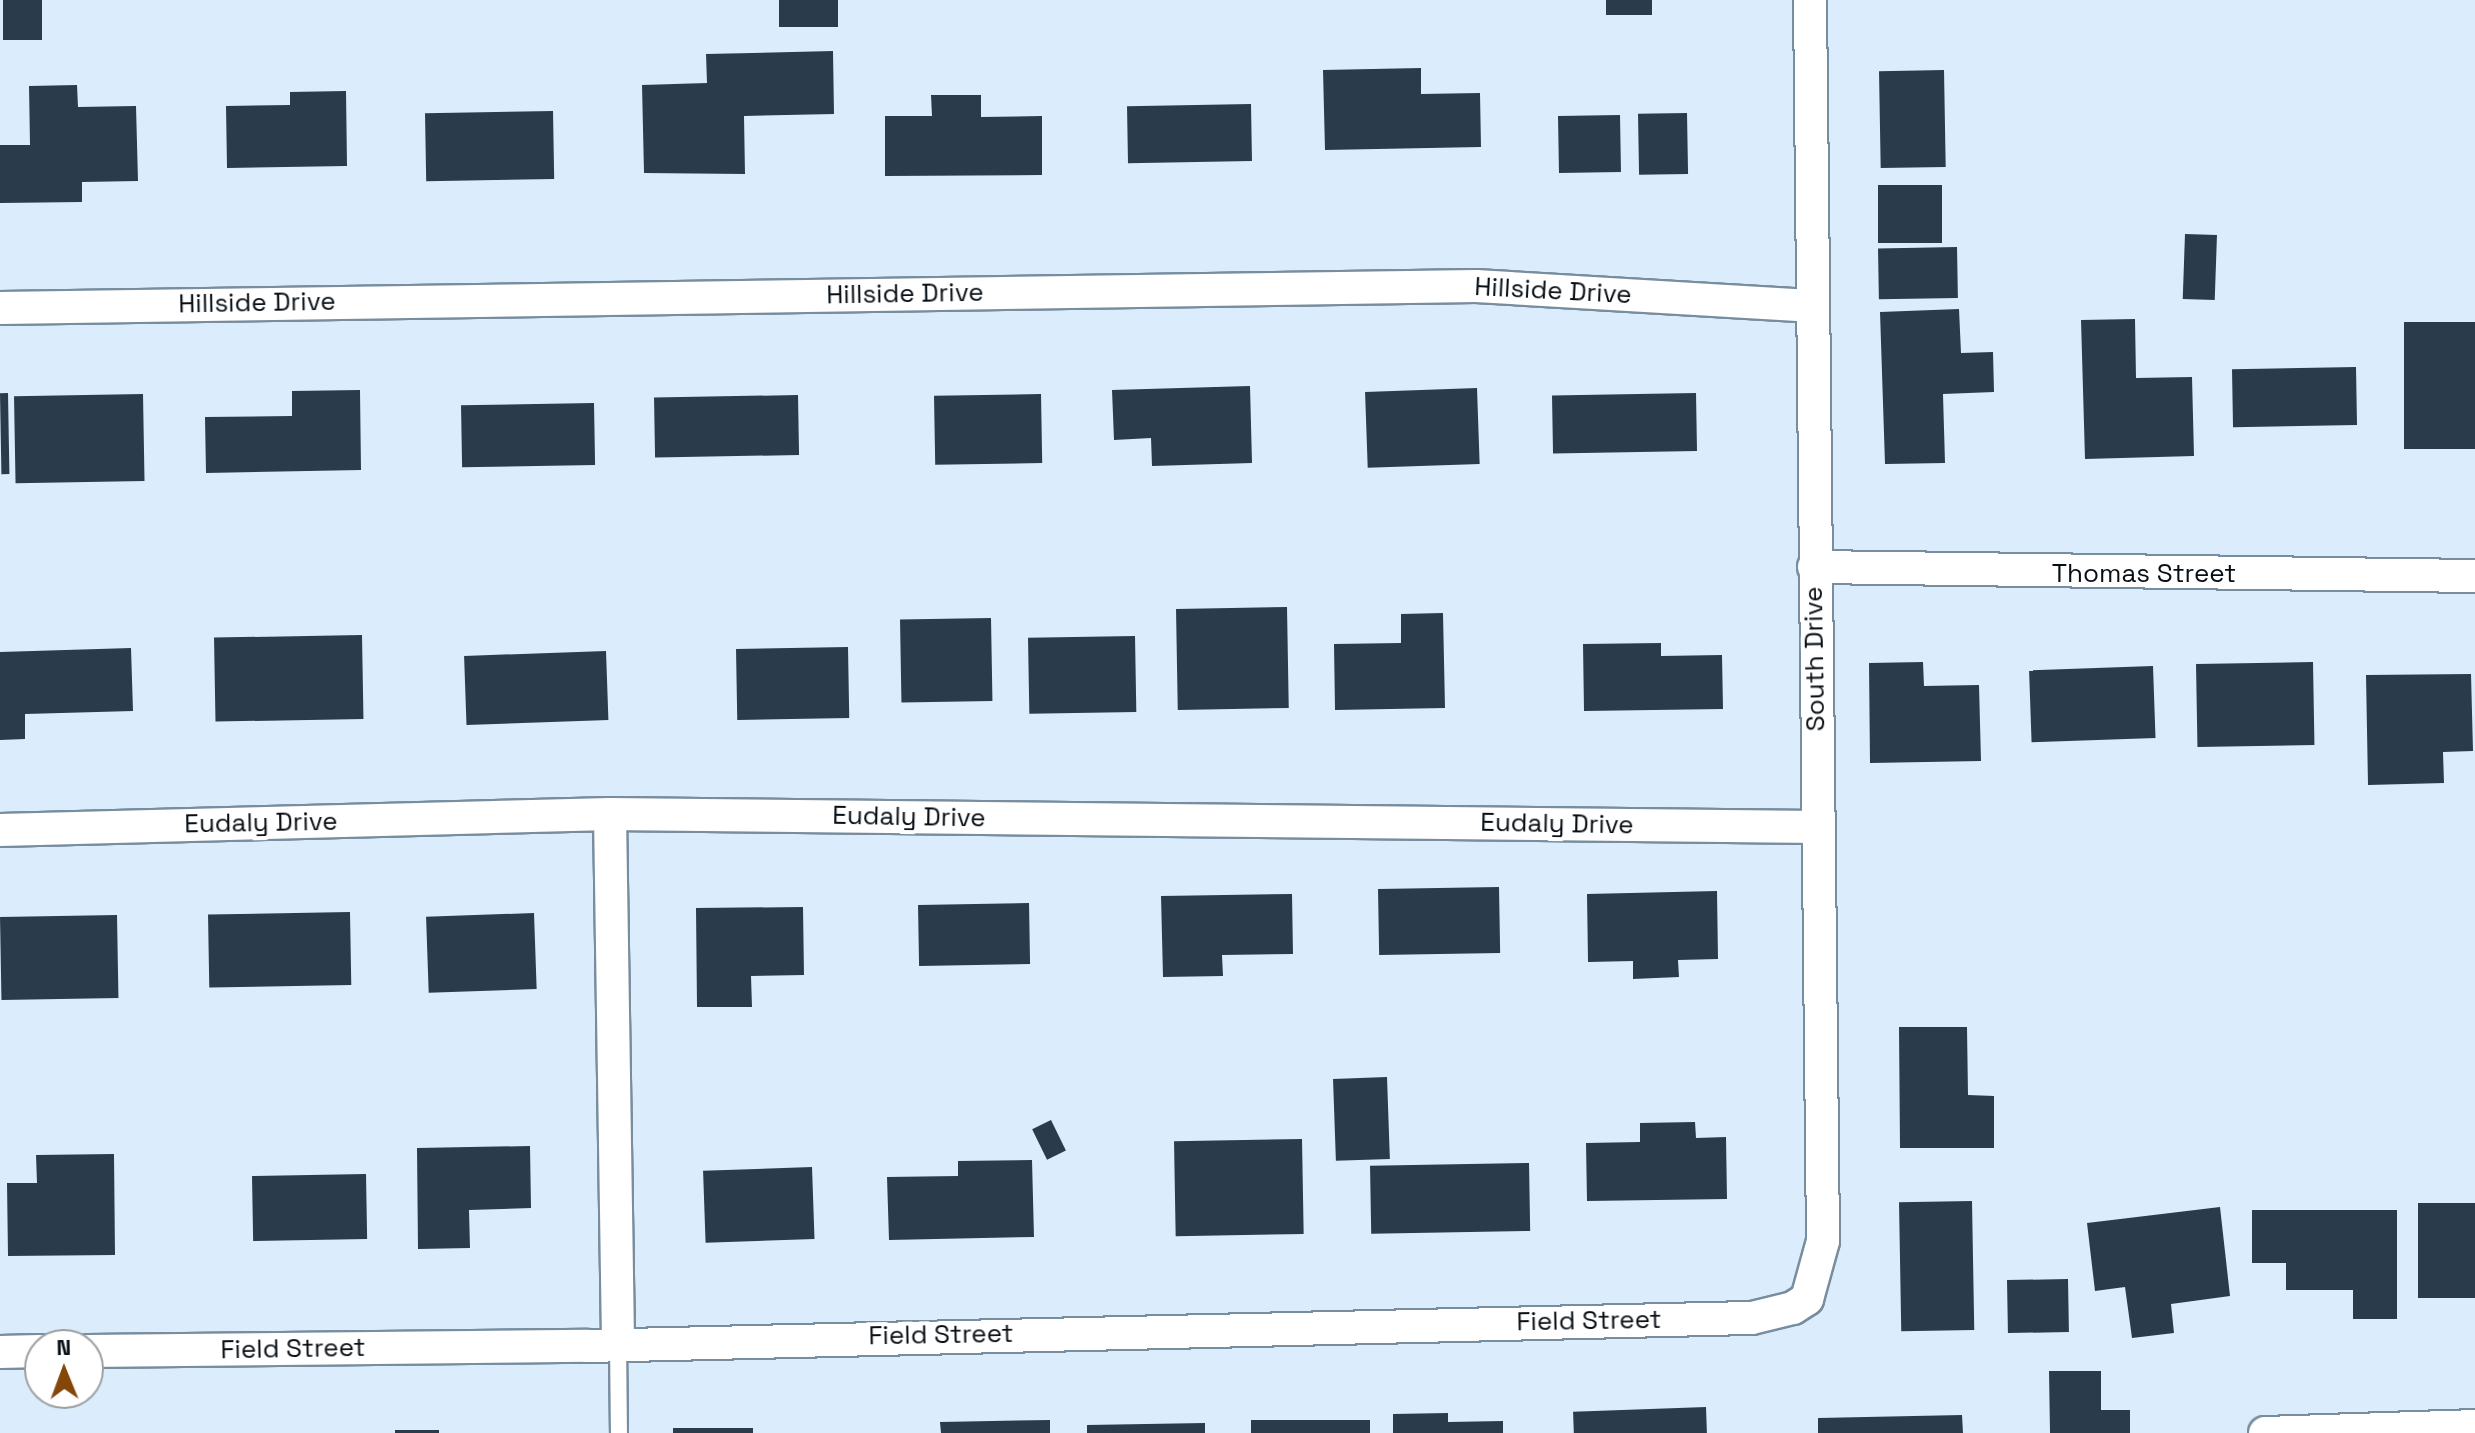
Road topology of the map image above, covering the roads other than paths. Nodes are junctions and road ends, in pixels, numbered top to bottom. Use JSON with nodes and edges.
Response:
{"nodes":[{"id":1,"x":1810,"y":0,"type":"edge"},
{"id":2,"x":1810,"y":306,"type":"junction"},
{"id":3,"x":0,"y":308,"type":"edge"},
{"id":4,"x":1814,"y":567,"type":"junction"},
{"id":5,"x":2475,"y":576,"type":"edge"},
{"id":6,"x":610,"y":814,"type":"junction"},
{"id":7,"x":1818,"y":827,"type":"junction"},
{"id":8,"x":0,"y":830,"type":"edge"},
{"id":9,"x":1793,"y":1308,"type":"joint"},
{"id":10,"x":618,"y":1342,"type":"junction"},
{"id":11,"x":24,"y":1351,"type":"edge"},
{"id":12,"x":104,"y":1351,"type":"edge"},
{"id":13,"x":0,"y":1352,"type":"edge"},
{"id":14,"x":2475,"y":1426,"type":"edge"},
{"id":15,"x":619,"y":1433,"type":"edge"},
{"id":16,"x":2265,"y":1433,"type":"edge"}],
"edges":[{"from":1,"to":2,"type":"street","name":"South Drive"},
{"from":2,"to":3,"type":"street","name":"Hillside Drive"},
{"from":2,"to":4,"type":"street","name":"South Drive"},
{"from":4,"to":5,"type":"street","name":"Thomas Street"},
{"from":4,"to":7,"type":"street","name":"South Drive"},
{"from":6,"to":7,"type":"street","name":"Eudaly Drive"},
{"from":6,"to":8,"type":"street","name":"Eudaly Drive"},
{"from":6,"to":10,"type":"street"},
{"from":7,"to":9,"type":"street","name":"South Drive"},
{"from":9,"to":10,"type":"street","name":"Field Street"},
{"from":10,"to":12,"type":"street","name":"Field Street"},
{"from":10,"to":15,"type":"lane"},
{"from":11,"to":13,"type":"street"},
{"from":14,"to":16,"type":"street"}]}
